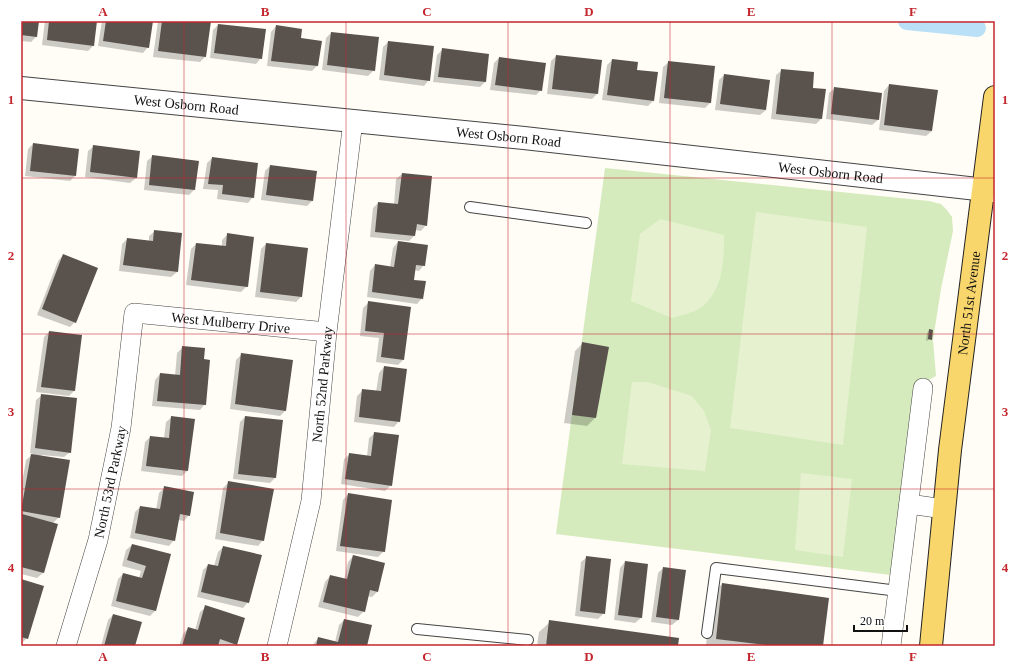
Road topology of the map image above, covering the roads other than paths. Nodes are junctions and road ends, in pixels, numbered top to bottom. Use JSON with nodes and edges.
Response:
{"nodes":[{"id":1,"x":21,"y":88,"type":"edge"},
{"id":2,"x":995,"y":97,"type":"edge"},
{"id":3,"x":352,"y":121,"type":"junction"},
{"id":4,"x":989,"y":190,"type":"edge"},
{"id":5,"x":470,"y":207,"type":"dead end"},
{"id":6,"x":586,"y":223,"type":"dead end"},
{"id":7,"x":134,"y":313,"type":"joint"},
{"id":8,"x":327,"y":332,"type":"junction"},
{"id":9,"x":923,"y":388,"type":"dead end"},
{"id":10,"x":909,"y":504,"type":"junction"},
{"id":11,"x":944,"y":509,"type":"junction"},
{"id":12,"x":898,"y":591,"type":"junction"},
{"id":13,"x":417,"y":629,"type":"dead end"},
{"id":14,"x":707,"y":633,"type":"dead end"},
{"id":15,"x":528,"y":640,"type":"dead end"},
{"id":16,"x":66,"y":646,"type":"edge"},
{"id":17,"x":277,"y":646,"type":"edge"},
{"id":18,"x":891,"y":646,"type":"edge"},
{"id":19,"x":931,"y":646,"type":"edge"}],
"edges":[{"from":1,"to":3,"type":"street","name":"West Osborn Road"},
{"from":2,"to":4,"type":"main road","name":"North 51st Avenue"},
{"from":3,"to":4,"type":"street","name":"West Osborn Road"},
{"from":3,"to":8,"type":"street","name":"North 52nd Parkway"},
{"from":4,"to":11,"type":"main road","name":"North 51st Avenue"},
{"from":5,"to":6,"type":"lane"},
{"from":7,"to":8,"type":"street","name":"West Mulberry Drive"},
{"from":7,"to":16,"type":"street","name":"North 53rd Parkway"},
{"from":8,"to":17,"type":"street","name":"North 52nd Parkway"},
{"from":9,"to":10,"type":"street"},
{"from":10,"to":11,"type":"street"},
{"from":10,"to":12,"type":"street"},
{"from":11,"to":19,"type":"main road","name":"North 51st Avenue"},
{"from":12,"to":14,"type":"lane"},
{"from":12,"to":18,"type":"street"},
{"from":13,"to":15,"type":"lane"}]}
